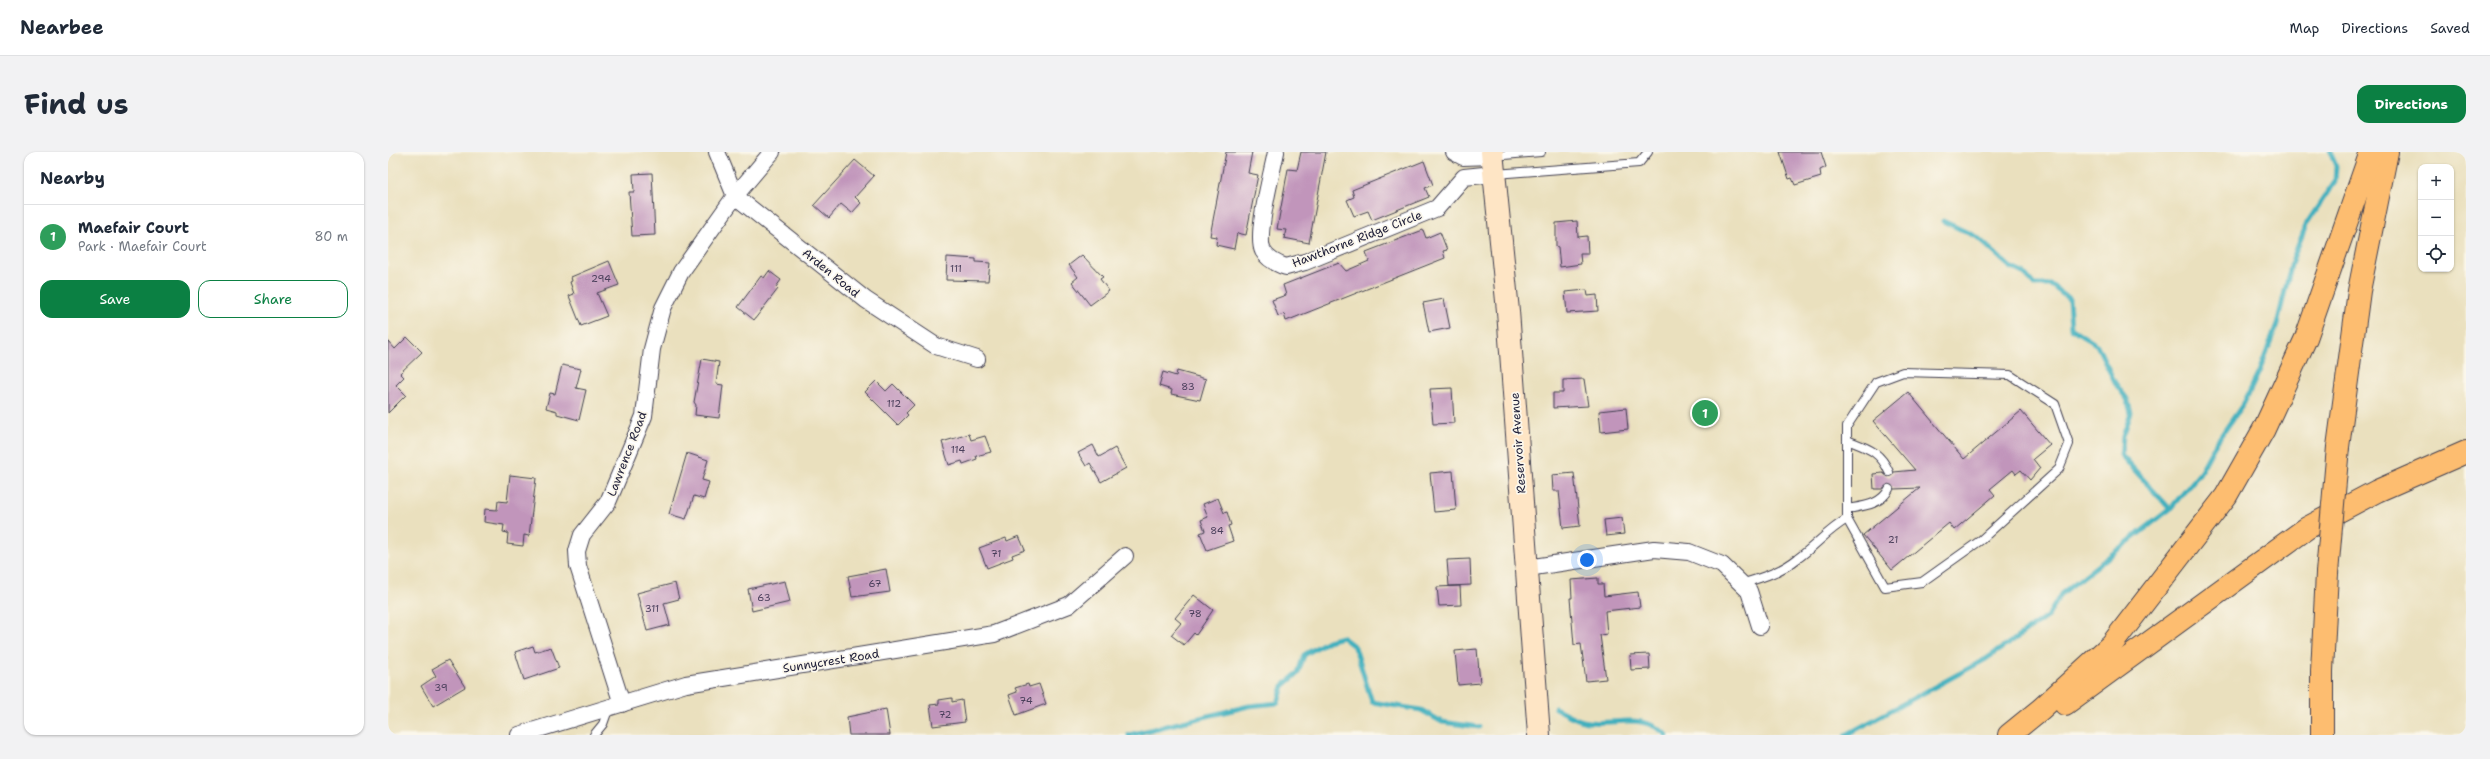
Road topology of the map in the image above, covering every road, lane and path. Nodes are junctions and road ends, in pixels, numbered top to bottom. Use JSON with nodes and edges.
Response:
{"nodes":[{"id":1,"x":717,"y":152,"type":"edge"},
{"id":2,"x":772,"y":152,"type":"edge"},
{"id":3,"x":1276,"y":152,"type":"edge"},
{"id":4,"x":1454,"y":152,"type":"edge"},
{"id":5,"x":1542,"y":152,"type":"edge"},
{"id":6,"x":1650,"y":152,"type":"edge"},
{"id":7,"x":2371,"y":152,"type":"edge"},
{"id":8,"x":2387,"y":152,"type":"edge"},
{"id":9,"x":1493,"y":161,"type":"edge"},
{"id":10,"x":735,"y":196,"type":"junction"},
{"id":11,"x":977,"y":359,"type":"dead end"},
{"id":12,"x":1847,"y":440,"type":"junction"},
{"id":13,"x":2466,"y":452,"type":"edge"},
{"id":14,"x":1889,"y":472,"type":"dead end"},
{"id":15,"x":1889,"y":489,"type":"dead end"},
{"id":16,"x":1847,"y":509,"type":"junction"},
{"id":17,"x":1847,"y":519,"type":"junction"},
{"id":18,"x":1125,"y":556,"type":"dead end"},
{"id":19,"x":1527,"y":568,"type":"junction"},
{"id":20,"x":1741,"y":584,"type":"junction"},
{"id":21,"x":1760,"y":626,"type":"dead end"},
{"id":22,"x":615,"y":707,"type":"junction"},
{"id":23,"x":520,"y":735,"type":"edge"},
{"id":24,"x":594,"y":735,"type":"edge"},
{"id":25,"x":1539,"y":735,"type":"edge"},
{"id":26,"x":2009,"y":735,"type":"edge"},
{"id":27,"x":2019,"y":735,"type":"edge"},
{"id":28,"x":2322,"y":735,"type":"edge"}],
"edges":[{"from":1,"to":10,"type":"street","name":"Arden Road"},
{"from":2,"to":10,"type":"street","name":"Lawrence Road"},
{"from":3,"to":9,"type":"street","name":"Hawthorne Ridge Circle"},
{"from":4,"to":9,"type":"street"},
{"from":5,"to":9,"type":"lane"},
{"from":6,"to":9,"type":"lane"},
{"from":7,"to":26,"type":"highway"},
{"from":8,"to":28,"type":"highway","bridge":true},
{"from":9,"to":19,"type":"main road","name":"Reservoir Avenue"},
{"from":10,"to":11,"type":"street","name":"Arden Road"},
{"from":10,"to":22,"type":"street","name":"Lawrence Road"},
{"from":12,"to":14,"type":"lane"},
{"from":12,"to":16,"type":"lane"},
{"from":12,"to":17,"type":"lane"},
{"from":13,"to":27,"type":"highway"},
{"from":15,"to":16,"type":"lane"},
{"from":16,"to":17,"type":"lane"},
{"from":17,"to":20,"type":"lane"},
{"from":18,"to":22,"type":"street","name":"Sunnycrest Road"},
{"from":19,"to":20,"type":"street"},
{"from":19,"to":25,"type":"main road","name":"Reservoir Avenue"},
{"from":20,"to":21,"type":"street"},
{"from":22,"to":23,"type":"street","name":"Sunnycrest Road"},
{"from":22,"to":24,"type":"lane"}]}
